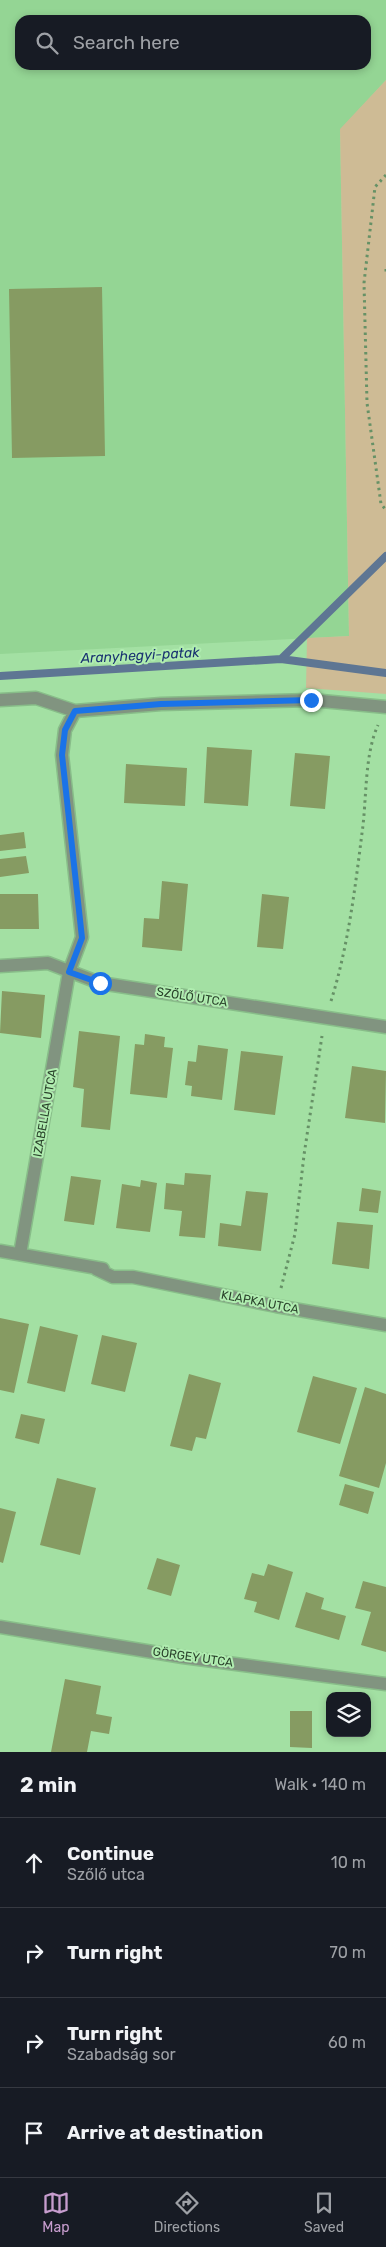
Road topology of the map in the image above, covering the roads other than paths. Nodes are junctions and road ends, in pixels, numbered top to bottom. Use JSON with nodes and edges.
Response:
{"nodes":[{"id":1,"x":0,"y":700,"type":"edge"},
{"id":2,"x":386,"y":707,"type":"edge"},
{"id":3,"x":75,"y":711,"type":"junction"},
{"id":4,"x":0,"y":966,"type":"edge"},
{"id":5,"x":69,"y":972,"type":"junction"},
{"id":6,"x":386,"y":1027,"type":"edge"},
{"id":7,"x":0,"y":1251,"type":"edge"},
{"id":8,"x":20,"y":1254,"type":"junction"},
{"id":9,"x":386,"y":1325,"type":"edge"},
{"id":10,"x":0,"y":1627,"type":"edge"},
{"id":11,"x":386,"y":1684,"type":"edge"}],
"edges":[{"from":1,"to":3,"type":"street"},
{"from":2,"to":3,"type":"street"},
{"from":3,"to":5,"type":"street","name":"IZABELLA UTCA"},
{"from":4,"to":5,"type":"street","name":"SZŐLŐ UTCA"},
{"from":5,"to":6,"type":"street","name":"SZŐLŐ UTCA"},
{"from":5,"to":8,"type":"street","name":"IZABELLA UTCA"},
{"from":7,"to":8,"type":"street","name":"KLAPKA UTCA"},
{"from":8,"to":9,"type":"street","name":"KLAPKA UTCA"},
{"from":10,"to":11,"type":"street","name":"GÖRGEY UTCA"}]}
